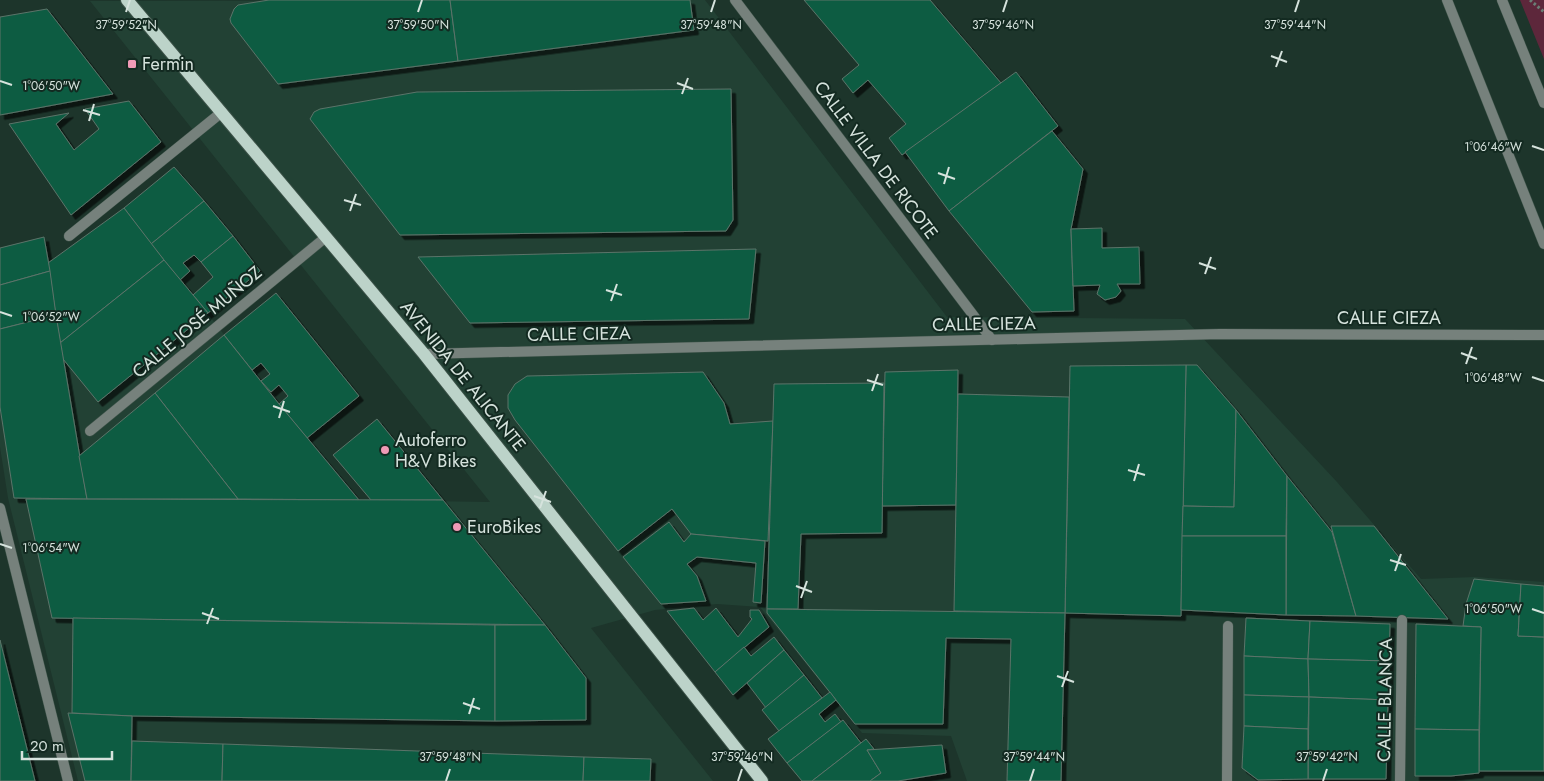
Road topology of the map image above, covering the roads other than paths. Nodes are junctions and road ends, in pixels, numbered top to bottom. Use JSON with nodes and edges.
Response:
{"nodes":[{"id":1,"x":128,"y":0,"type":"edge"},
{"id":2,"x":735,"y":0,"type":"edge"},
{"id":3,"x":1447,"y":0,"type":"edge"},
{"id":4,"x":1502,"y":0,"type":"edge"},
{"id":5,"x":1544,"y":103,"type":"edge"},
{"id":6,"x":222,"y":112,"type":"junction"},
{"id":7,"x":69,"y":236,"type":"dead end"},
{"id":8,"x":326,"y":237,"type":"junction"},
{"id":9,"x":1544,"y":244,"type":"edge"},
{"id":10,"x":1544,"y":335,"type":"edge"},
{"id":11,"x":992,"y":340,"type":"junction"},
{"id":12,"x":424,"y":354,"type":"junction"},
{"id":13,"x":90,"y":431,"type":"dead end"},
{"id":14,"x":0,"y":508,"type":"edge"},
{"id":15,"x":1402,"y":620,"type":"dead end"},
{"id":16,"x":1228,"y":626,"type":"dead end"},
{"id":17,"x":68,"y":781,"type":"edge"},
{"id":18,"x":762,"y":781,"type":"edge"},
{"id":19,"x":1227,"y":781,"type":"edge"},
{"id":20,"x":1400,"y":781,"type":"edge"}],
"edges":[{"from":1,"to":6,"type":"main road","name":"AVENIDA DE ALICANTE"},
{"from":2,"to":11,"type":"street","name":"CALLE VILLA DE RICOTE"},
{"from":3,"to":9,"type":"street"},
{"from":4,"to":5,"type":"street"},
{"from":6,"to":7,"type":"street"},
{"from":6,"to":8,"type":"main road","name":"AVENIDA DE ALICANTE"},
{"from":8,"to":12,"type":"main road","name":"AVENIDA DE ALICANTE"},
{"from":8,"to":13,"type":"street","name":"CALLE JOSÉ MUÑOZ"},
{"from":10,"to":11,"type":"street","name":"CALLE CIEZA"},
{"from":11,"to":12,"type":"street","name":"CALLE CIEZA"},
{"from":12,"to":18,"type":"main road","name":"AVENIDA DE ALICANTE"},
{"from":14,"to":17,"type":"street"},
{"from":15,"to":20,"type":"street","name":"CALLE BLANCA"},
{"from":16,"to":19,"type":"street"}]}
